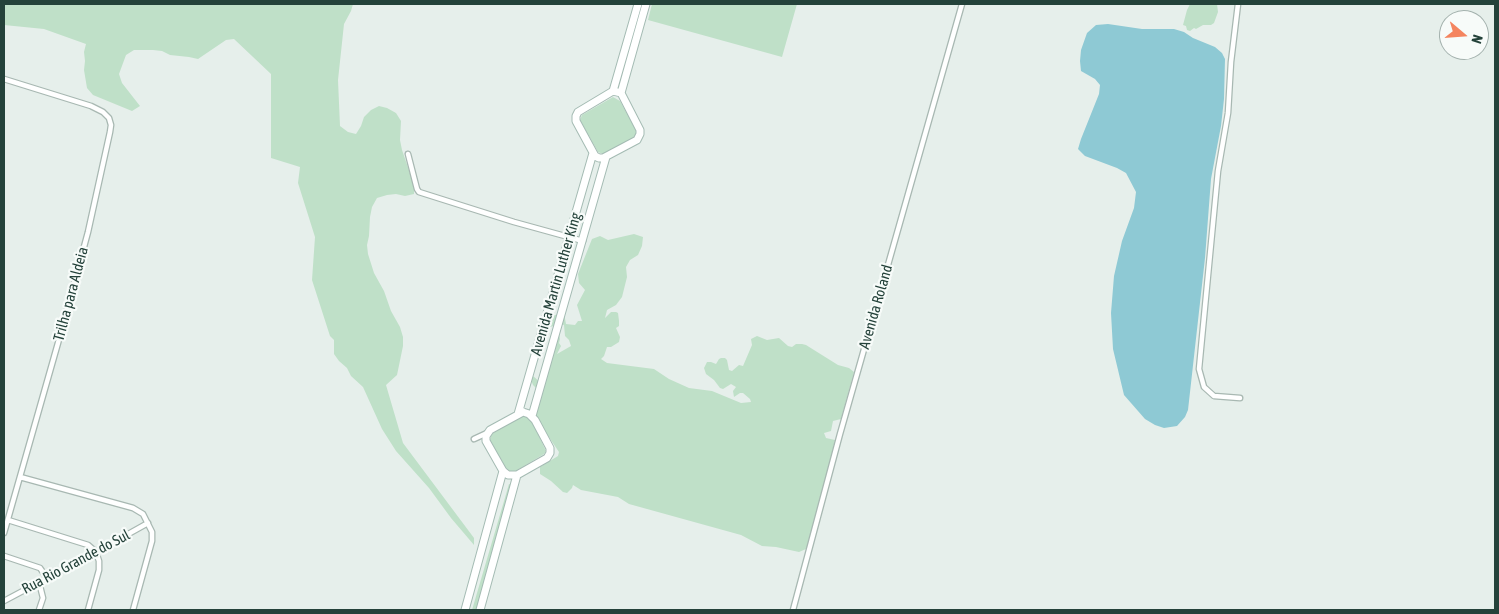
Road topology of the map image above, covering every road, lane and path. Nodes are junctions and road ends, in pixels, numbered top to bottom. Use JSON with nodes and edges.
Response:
{"nodes":[{"id":1,"x":638,"y":4,"type":"edge"},
{"id":2,"x":646,"y":4,"type":"edge"},
{"id":3,"x":962,"y":4,"type":"edge"},
{"id":4,"x":1238,"y":4,"type":"edge"},
{"id":5,"x":4,"y":79,"type":"edge"},
{"id":6,"x":617,"y":92,"type":"junction"},
{"id":7,"x":593,"y":153,"type":"junction"},
{"id":8,"x":408,"y":154,"type":"dead end"},
{"id":9,"x":606,"y":156,"type":"junction"},
{"id":10,"x":569,"y":237,"type":"junction"},
{"id":11,"x":582,"y":241,"type":"junction"},
{"id":12,"x":544,"y":327,"type":"junction"},
{"id":13,"x":557,"y":330,"type":"junction"},
{"id":14,"x":1240,"y":398,"type":"dead end"},
{"id":15,"x":518,"y":414,"type":"junction"},
{"id":16,"x":532,"y":416,"type":"junction"},
{"id":17,"x":487,"y":433,"type":"junction"},
{"id":18,"x":474,"y":439,"type":"dead end"},
{"id":19,"x":503,"y":471,"type":"junction"},
{"id":20,"x":517,"y":475,"type":"junction"},
{"id":21,"x":20,"y":477,"type":"junction"},
{"id":22,"x":8,"y":520,"type":"junction"},
{"id":23,"x":148,"y":523,"type":"junction"},
{"id":24,"x":4,"y":534,"type":"edge"},
{"id":25,"x":96,"y":552,"type":"junction"},
{"id":26,"x":4,"y":556,"type":"edge"},
{"id":27,"x":47,"y":578,"type":"junction"},
{"id":28,"x":39,"y":582,"type":"junction"},
{"id":29,"x":4,"y":601,"type":"edge"},
{"id":30,"x":39,"y":610,"type":"edge"},
{"id":31,"x":88,"y":610,"type":"edge"},
{"id":32,"x":133,"y":610,"type":"edge"},
{"id":33,"x":465,"y":610,"type":"edge"},
{"id":34,"x":480,"y":610,"type":"edge"},
{"id":35,"x":793,"y":610,"type":"edge"}],
"edges":[{"from":1,"to":6,"type":"main road"},
{"from":2,"to":6,"type":"main road"},
{"from":3,"to":35,"type":"street","name":"Avenida Roland"},
{"from":4,"to":14,"type":"street"},
{"from":5,"to":21,"type":"street","name":"Trilha para Aldeia"},
{"from":6,"to":7,"type":"main road"},
{"from":6,"to":9,"type":"main road"},
{"from":7,"to":9,"type":"main road"},
{"from":7,"to":10,"type":"main road","name":"Avenida Martin Luther King"},
{"from":8,"to":10,"type":"street"},
{"from":9,"to":11,"type":"main road","name":"Avenida Martin Luther King"},
{"from":10,"to":11,"type":"street"},
{"from":10,"to":12,"type":"main road","name":"Avenida Martin Luther King"},
{"from":11,"to":13,"type":"main road","name":"Avenida Martin Luther King"},
{"from":12,"to":13,"type":"main road"},
{"from":12,"to":15,"type":"main road","name":"Avenida Martin Luther King"},
{"from":13,"to":16,"type":"main road","name":"Avenida Martin Luther King"},
{"from":15,"to":16,"type":"main road"},
{"from":15,"to":17,"type":"main road"},
{"from":16,"to":20,"type":"main road"},
{"from":17,"to":18,"type":"street"},
{"from":17,"to":19,"type":"main road"},
{"from":19,"to":20,"type":"main road"},
{"from":19,"to":33,"type":"main road"},
{"from":20,"to":34,"type":"main road"},
{"from":21,"to":22,"type":"street","name":"Trilha para Aldeia"},
{"from":21,"to":23,"type":"street"},
{"from":22,"to":24,"type":"street","name":"Trilha para Aldeia"},
{"from":22,"to":25,"type":"street"},
{"from":23,"to":25,"type":"street","name":"Rua Rio Grande do Sul"},
{"from":23,"to":32,"type":"street"},
{"from":25,"to":27,"type":"street","name":"Rua Rio Grande do Sul"},
{"from":25,"to":31,"type":"street"},
{"from":26,"to":27,"type":"street"},
{"from":27,"to":28,"type":"street","name":"Rua Rio Grande do Sul"},
{"from":28,"to":29,"type":"street","name":"Rua Rio Grande do Sul"},
{"from":28,"to":30,"type":"street"}]}
